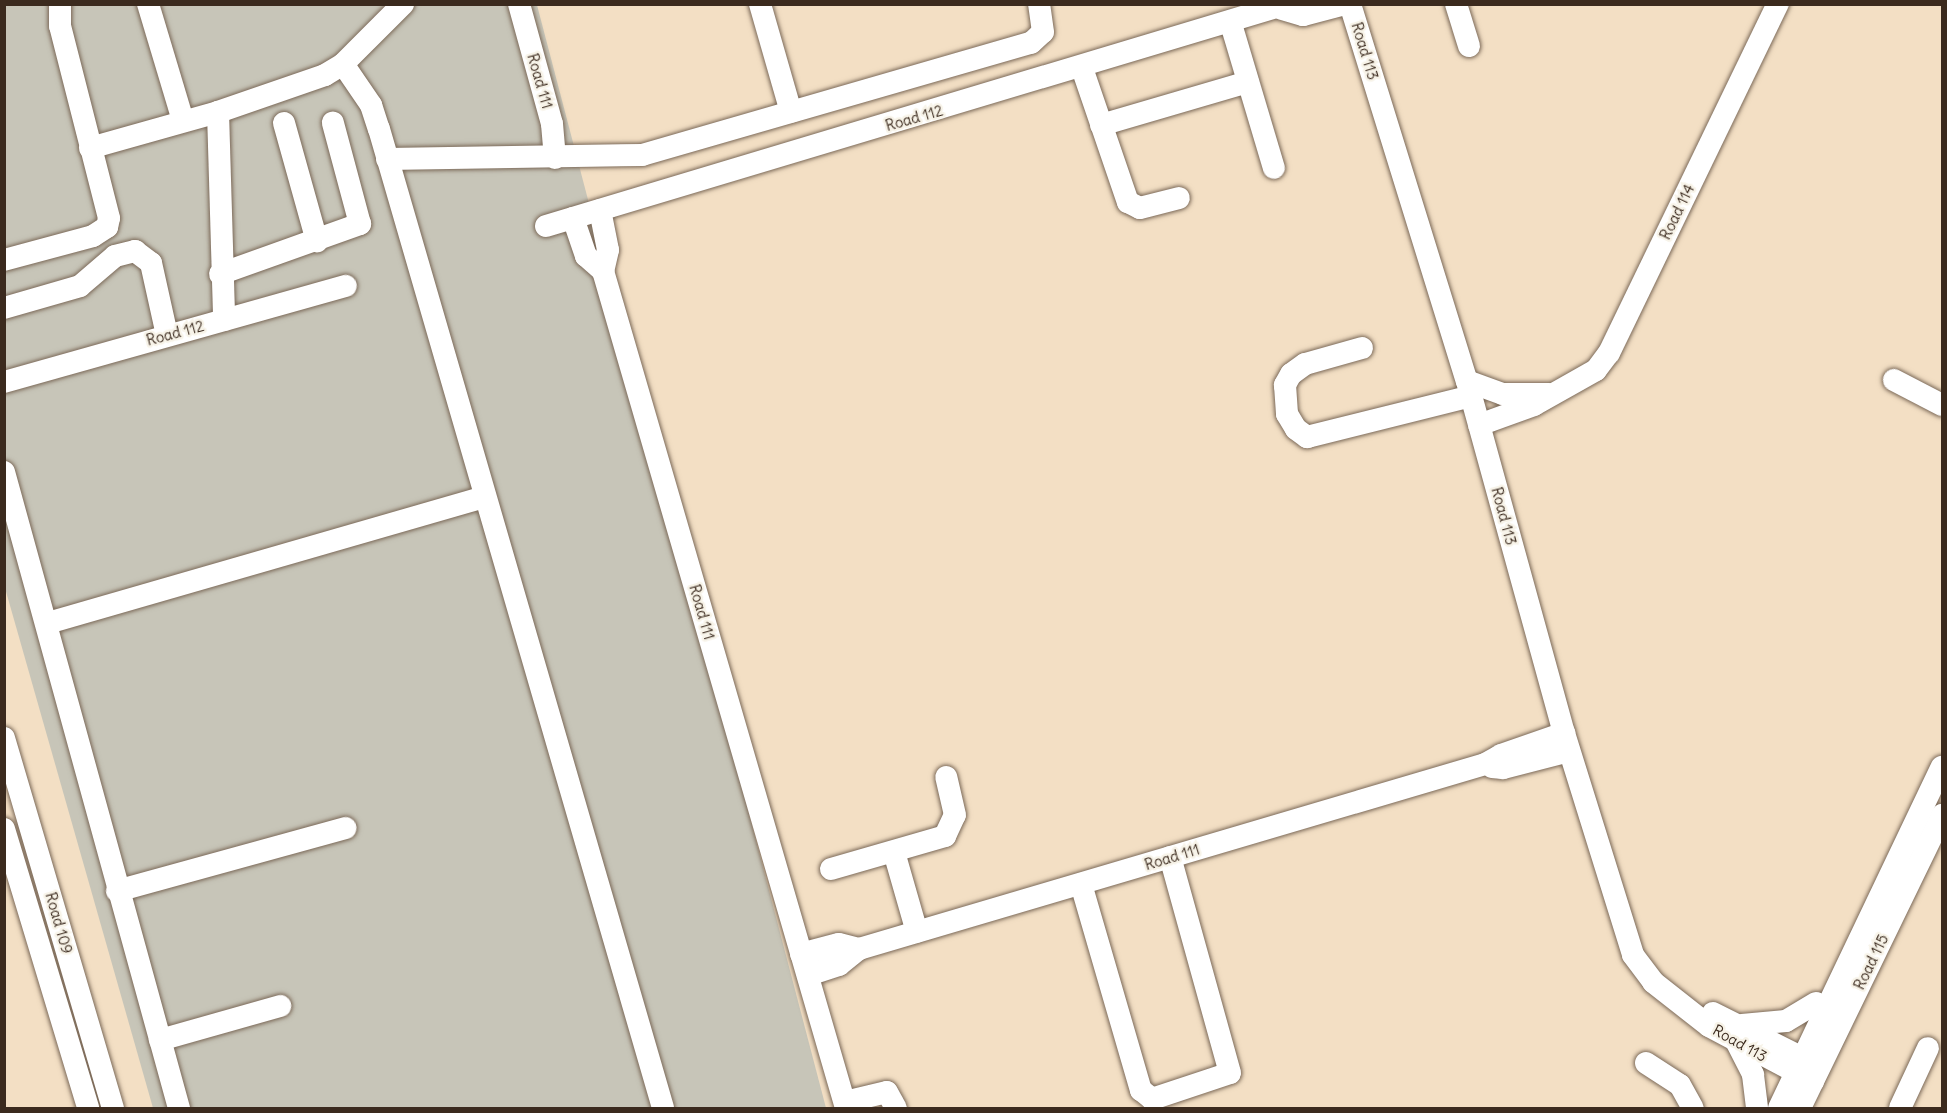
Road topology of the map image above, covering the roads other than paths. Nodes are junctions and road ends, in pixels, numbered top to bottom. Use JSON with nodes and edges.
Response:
{"nodes":[{"id":1,"x":60,"y":4,"type":"edge"},
{"id":2,"x":148,"y":4,"type":"edge"},
{"id":3,"x":404,"y":4,"type":"edge"},
{"id":4,"x":519,"y":4,"type":"edge"},
{"id":5,"x":760,"y":4,"type":"edge"},
{"id":6,"x":1039,"y":4,"type":"edge"},
{"id":7,"x":1345,"y":4,"type":"edge"},
{"id":8,"x":1350,"y":4,"type":"edge"},
{"id":9,"x":1456,"y":4,"type":"edge"},
{"id":10,"x":1778,"y":4,"type":"edge"},
{"id":11,"x":1284,"y":7,"type":"edge"},
{"id":12,"x":1231,"y":24,"type":"junction"},
{"id":13,"x":1469,"y":45,"type":"dead end"},
{"id":14,"x":343,"y":64,"type":"junction"},
{"id":15,"x":1082,"y":68,"type":"junction"},
{"id":16,"x":1248,"y":82,"type":"junction"},
{"id":17,"x":218,"y":112,"type":"junction"},
{"id":18,"x":791,"y":112,"type":"junction"},
{"id":19,"x":183,"y":121,"type":"junction"},
{"id":20,"x":284,"y":123,"type":"dead end"},
{"id":21,"x":333,"y":123,"type":"dead end"},
{"id":22,"x":1101,"y":125,"type":"junction"},
{"id":23,"x":90,"y":148,"type":"junction"},
{"id":24,"x":555,"y":158,"type":"junction"},
{"id":25,"x":387,"y":159,"type":"junction"},
{"id":26,"x":1274,"y":168,"type":"dead end"},
{"id":27,"x":1179,"y":198,"type":"dead end"},
{"id":28,"x":600,"y":210,"type":"junction"},
{"id":29,"x":573,"y":218,"type":"junction"},
{"id":30,"x":546,"y":226,"type":"dead end"},
{"id":31,"x":317,"y":242,"type":"junction"},
{"id":32,"x":4,"y":260,"type":"edge"},
{"id":33,"x":220,"y":268,"type":"junction"},
{"id":34,"x":603,"y":271,"type":"junction"},
{"id":35,"x":346,"y":286,"type":"dead end"},
{"id":36,"x":4,"y":308,"type":"edge"},
{"id":37,"x":224,"y":320,"type":"junction"},
{"id":38,"x":160,"y":336,"type":"junction"},
{"id":39,"x":1362,"y":348,"type":"dead end"},
{"id":40,"x":1894,"y":380,"type":"dead end"},
{"id":41,"x":4,"y":381,"type":"edge"},
{"id":42,"x":1469,"y":389,"type":"junction"},
{"id":43,"x":1550,"y":394,"type":"junction"},
{"id":44,"x":1942,"y":405,"type":"edge"},
{"id":45,"x":1479,"y":425,"type":"junction"},
{"id":46,"x":4,"y":472,"type":"edge"},
{"id":47,"x":484,"y":497,"type":"junction"},
{"id":48,"x":48,"y":623,"type":"junction"},
{"id":49,"x":4,"y":738,"type":"edge"},
{"id":50,"x":1567,"y":742,"type":"junction"},
{"id":51,"x":1942,"y":767,"type":"edge"},
{"id":52,"x":946,"y":777,"type":"dead end"},
{"id":53,"x":1942,"y":815,"type":"edge"},
{"id":54,"x":345,"y":828,"type":"dead end"},
{"id":55,"x":4,"y":829,"type":"edge"},
{"id":56,"x":894,"y":852,"type":"junction"},
{"id":57,"x":1170,"y":857,"type":"junction"},
{"id":58,"x":831,"y":869,"type":"dead end"},
{"id":59,"x":1081,"y":884,"type":"junction"},
{"id":60,"x":117,"y":891,"type":"junction"},
{"id":61,"x":917,"y":932,"type":"junction"},
{"id":62,"x":1856,"y":946,"type":"junction"},
{"id":63,"x":860,"y":950,"type":"junction"},
{"id":64,"x":801,"y":954,"type":"junction"},
{"id":65,"x":808,"y":975,"type":"junction"},
{"id":66,"x":1816,"y":1003,"type":"junction"},
{"id":67,"x":280,"y":1006,"type":"dead end"},
{"id":68,"x":1737,"y":1033,"type":"junction"},
{"id":69,"x":160,"y":1040,"type":"junction"},
{"id":70,"x":1928,"y":1048,"type":"dead end"},
{"id":71,"x":1646,"y":1063,"type":"dead end"},
{"id":72,"x":1797,"y":1066,"type":"junction"},
{"id":73,"x":846,"y":1106,"type":"edge"},
{"id":74,"x":88,"y":1108,"type":"edge"},
{"id":75,"x":113,"y":1108,"type":"edge"},
{"id":76,"x":179,"y":1108,"type":"edge"},
{"id":77,"x":663,"y":1108,"type":"edge"},
{"id":78,"x":896,"y":1108,"type":"edge"},
{"id":79,"x":1693,"y":1108,"type":"edge"},
{"id":80,"x":1757,"y":1108,"type":"edge"},
{"id":81,"x":1763,"y":1108,"type":"edge"},
{"id":82,"x":1779,"y":1108,"type":"edge"},
{"id":83,"x":1800,"y":1108,"type":"edge"},
{"id":84,"x":1900,"y":1108,"type":"edge"}],
"edges":[{"from":1,"to":23,"type":"street"},
{"from":2,"to":19,"type":"street"},
{"from":3,"to":14,"type":"street"},
{"from":4,"to":24,"type":"street","name":"Road 111"},
{"from":5,"to":18,"type":"street"},
{"from":6,"to":18,"type":"street"},
{"from":7,"to":11,"type":"street","name":"Road 112"},
{"from":8,"to":42,"type":"street","name":"Road 113"},
{"from":9,"to":13,"type":"street"},
{"from":10,"to":43,"type":"street","name":"Road 114"},
{"from":11,"to":12,"type":"street","name":"Road 112"},
{"from":12,"to":15,"type":"street","name":"Road 112"},
{"from":12,"to":16,"type":"street"},
{"from":14,"to":17,"type":"street"},
{"from":14,"to":25,"type":"street"},
{"from":15,"to":22,"type":"street"},
{"from":15,"to":28,"type":"street","name":"Road 112"},
{"from":16,"to":22,"type":"street"},
{"from":16,"to":26,"type":"street"},
{"from":17,"to":19,"type":"street"},
{"from":17,"to":33,"type":"street"},
{"from":18,"to":24,"type":"street"},
{"from":19,"to":23,"type":"street"},
{"from":20,"to":31,"type":"street"},
{"from":21,"to":31,"type":"street"},
{"from":22,"to":27,"type":"street"},
{"from":23,"to":32,"type":"street"},
{"from":24,"to":25,"type":"street"},
{"from":25,"to":47,"type":"street"},
{"from":28,"to":29,"type":"street","name":"Road 112"},
{"from":28,"to":34,"type":"street","name":"Road 111"},
{"from":29,"to":30,"type":"street","name":"Road 112"},
{"from":29,"to":34,"type":"street","name":"Road 111"},
{"from":31,"to":33,"type":"street"},
{"from":33,"to":37,"type":"street"},
{"from":34,"to":64,"type":"street","name":"Road 111"},
{"from":35,"to":37,"type":"street","name":"Road 112"},
{"from":36,"to":38,"type":"street"},
{"from":37,"to":38,"type":"street","name":"Road 112"},
{"from":38,"to":41,"type":"street","name":"Road 112"},
{"from":39,"to":42,"type":"street"},
{"from":40,"to":44,"type":"street"},
{"from":42,"to":43,"type":"street","name":"Road 114"},
{"from":42,"to":45,"type":"street","name":"Road 113"},
{"from":43,"to":45,"type":"street","name":"Road 114"},
{"from":45,"to":50,"type":"street","name":"Road 113"},
{"from":46,"to":48,"type":"street"},
{"from":47,"to":48,"type":"street"},
{"from":47,"to":77,"type":"street"},
{"from":48,"to":60,"type":"street"},
{"from":49,"to":75,"type":"street","name":"Road 109"},
{"from":50,"to":57,"type":"street","name":"Road 111"},
{"from":50,"to":68,"type":"street","name":"Road 113"},
{"from":51,"to":62,"type":"street","name":"Road 115"},
{"from":52,"to":56,"type":"street"},
{"from":53,"to":72,"type":"street","name":"Road 115"},
{"from":54,"to":60,"type":"street"},
{"from":55,"to":74,"type":"street","name":"Road 109"},
{"from":56,"to":58,"type":"street"},
{"from":56,"to":61,"type":"street"},
{"from":57,"to":59,"type":"street","name":"Road 111"},
{"from":57,"to":59,"type":"street"},
{"from":59,"to":61,"type":"street","name":"Road 111"},
{"from":60,"to":69,"type":"street"},
{"from":61,"to":63,"type":"street","name":"Road 111"},
{"from":62,"to":66,"type":"street","name":"Road 115"},
{"from":62,"to":72,"type":"street","name":"Road 115"},
{"from":63,"to":64,"type":"street","name":"Road 111"},
{"from":63,"to":65,"type":"street","name":"Road 111"},
{"from":64,"to":65,"type":"street","name":"Road 111"},
{"from":65,"to":73,"type":"street","name":"Road 111"},
{"from":66,"to":68,"type":"street"},
{"from":66,"to":72,"type":"street","name":"Road 115"},
{"from":67,"to":69,"type":"street"},
{"from":68,"to":72,"type":"street","name":"Road 113"},
{"from":68,"to":80,"type":"street"},
{"from":69,"to":76,"type":"street"},
{"from":70,"to":84,"type":"street"},
{"from":71,"to":79,"type":"street"},
{"from":72,"to":81,"type":"street","name":"Road 115"},
{"from":72,"to":82,"type":"street","name":"Road 115"},
{"from":72,"to":83,"type":"street","name":"Road 115"},
{"from":73,"to":78,"type":"street"}]}
